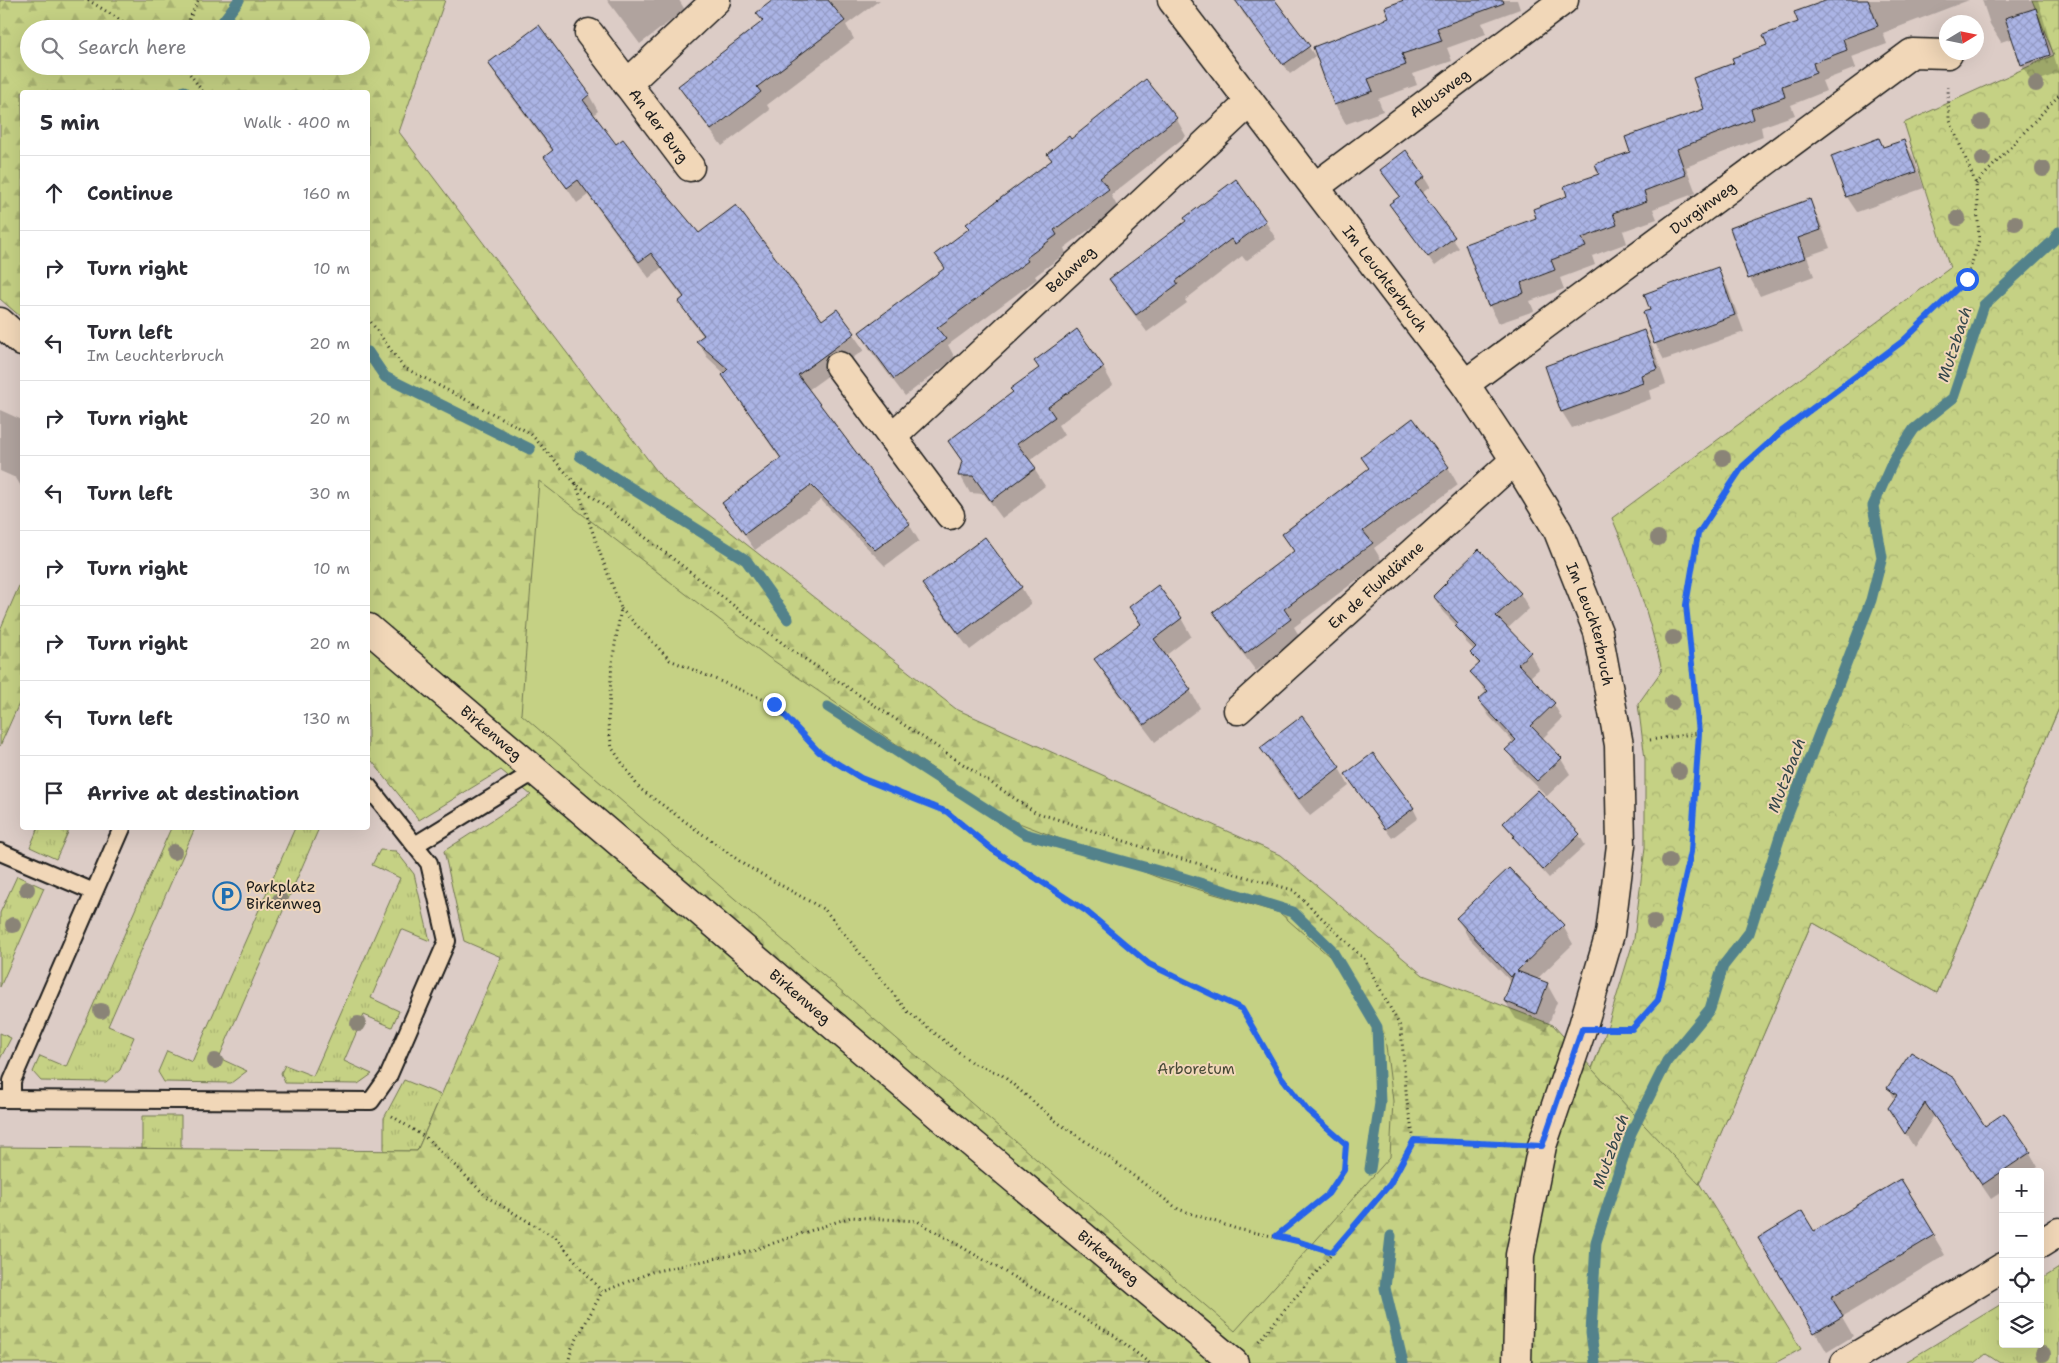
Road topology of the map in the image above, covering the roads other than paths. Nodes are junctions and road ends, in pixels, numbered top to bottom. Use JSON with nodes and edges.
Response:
{"nodes":[{"id":1,"x":716,"y":0,"type":"edge"},
{"id":2,"x":1172,"y":0,"type":"edge"},
{"id":3,"x":1564,"y":0,"type":"edge"},
{"id":4,"x":589,"y":33,"type":"dead end"},
{"id":5,"x":1939,"y":54,"type":"edge"},
{"id":6,"x":627,"y":84,"type":"junction"},
{"id":7,"x":1250,"y":102,"type":"junction"},
{"id":8,"x":690,"y":167,"type":"dead end"},
{"id":9,"x":1315,"y":187,"type":"junction"},
{"id":10,"x":0,"y":322,"type":"edge"},
{"id":11,"x":20,"y":340,"type":"edge"},
{"id":12,"x":839,"y":366,"type":"dead end"},
{"id":13,"x":1465,"y":384,"type":"junction"},
{"id":14,"x":892,"y":437,"type":"junction"},
{"id":15,"x":1515,"y":460,"type":"junction"},
{"id":16,"x":950,"y":515,"type":"dead end"},
{"id":17,"x":370,"y":630,"type":"edge"},
{"id":18,"x":1238,"y":710,"type":"dead end"},
{"id":19,"x":537,"y":770,"type":"junction"},
{"id":20,"x":370,"y":789,"type":"edge"},
{"id":21,"x":121,"y":830,"type":"edge"},
{"id":22,"x":415,"y":845,"type":"junction"},
{"id":23,"x":0,"y":852,"type":"edge"},
{"id":24,"x":94,"y":892,"type":"junction"},
{"id":25,"x":6,"y":1099,"type":"edge"},
{"id":26,"x":2059,"y":1232,"type":"edge"},
{"id":27,"x":2044,"y":1241,"type":"edge"},
{"id":28,"x":1999,"y":1269,"type":"edge"},
{"id":29,"x":1234,"y":1363,"type":"edge"},
{"id":30,"x":1517,"y":1363,"type":"edge"},
{"id":31,"x":1845,"y":1363,"type":"edge"}],
"edges":[{"from":1,"to":6,"type":"street","name":"An der Burg"},
{"from":2,"to":7,"type":"street","name":"Im Leuchterbruch"},
{"from":3,"to":9,"type":"street","name":"Albusweg"},
{"from":4,"to":6,"type":"street","name":"An der Burg"},
{"from":5,"to":13,"type":"street","name":"Durginweg"},
{"from":6,"to":8,"type":"street","name":"An der Burg"},
{"from":7,"to":9,"type":"street","name":"Im Leuchterbruch"},
{"from":7,"to":14,"type":"street","name":"Belaweg"},
{"from":9,"to":13,"type":"street","name":"Im Leuchterbruch"},
{"from":10,"to":11,"type":"street"},
{"from":12,"to":14,"type":"street"},
{"from":13,"to":15,"type":"street","name":"Im Leuchterbruch"},
{"from":14,"to":16,"type":"street"},
{"from":15,"to":18,"type":"street","name":"En de Fluhdänne"},
{"from":15,"to":30,"type":"street","name":"Im Leuchterbruch"},
{"from":17,"to":19,"type":"street","name":"Birkenweg"},
{"from":19,"to":22,"type":"lane"},
{"from":19,"to":29,"type":"street","name":"Birkenweg"},
{"from":20,"to":22,"type":"lane"},
{"from":21,"to":24,"type":"lane"},
{"from":22,"to":25,"type":"lane"},
{"from":23,"to":24,"type":"lane"},
{"from":24,"to":25,"type":"lane"},
{"from":26,"to":27,"type":"street"},
{"from":28,"to":31,"type":"street"}]}
